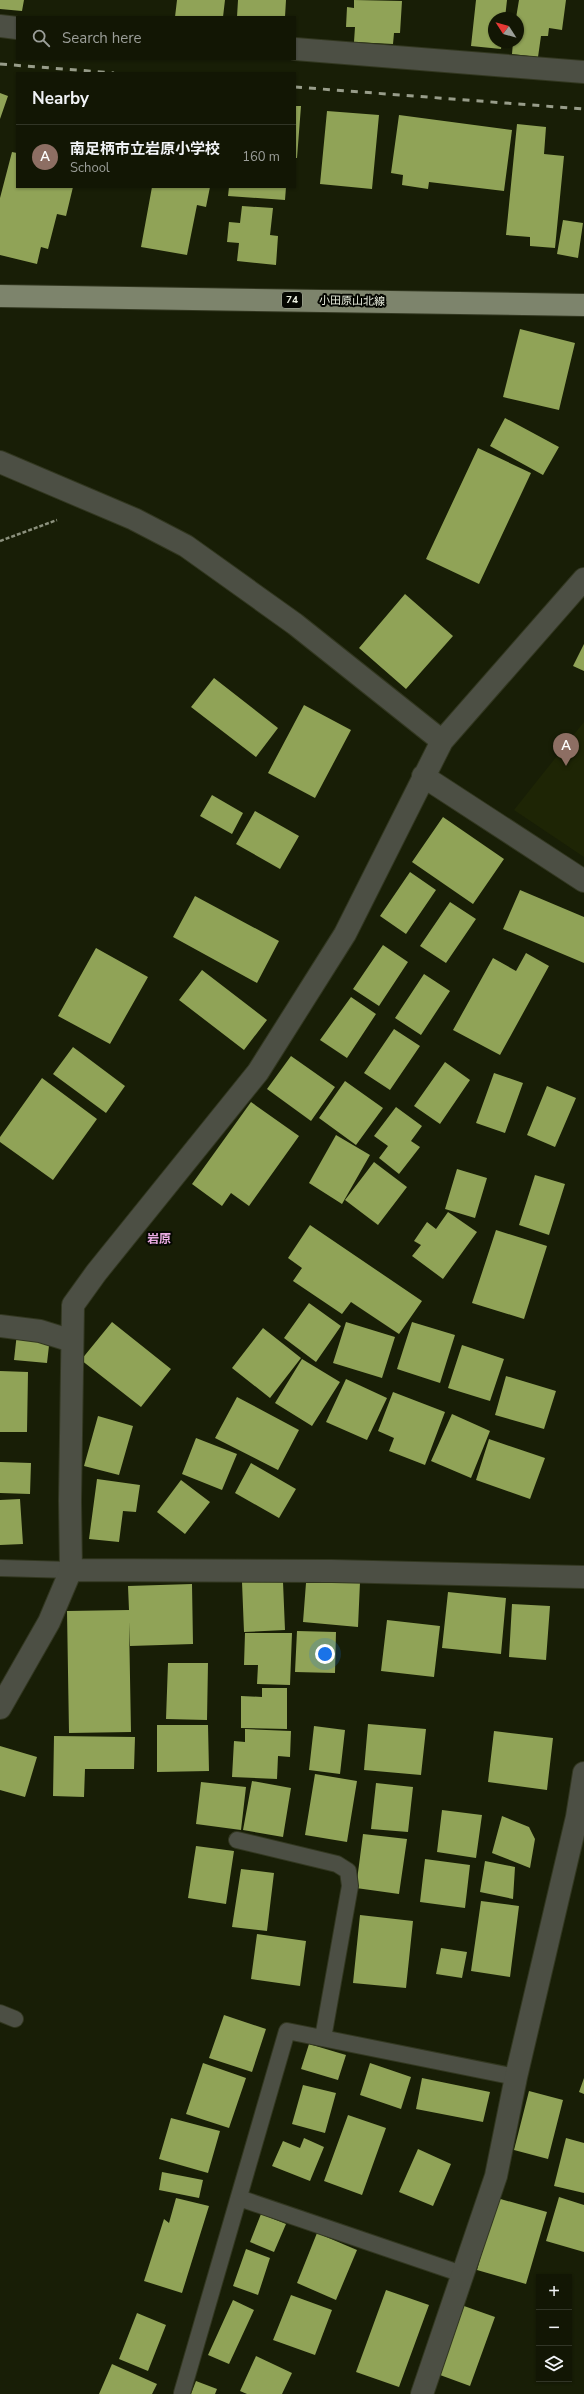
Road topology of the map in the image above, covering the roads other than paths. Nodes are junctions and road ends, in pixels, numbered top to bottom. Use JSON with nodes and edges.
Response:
{"nodes":[{"id":1,"x":0,"y":26,"type":"edge"},
{"id":2,"x":16,"y":28,"type":"edge"},
{"id":3,"x":296,"y":49,"type":"edge"},
{"id":4,"x":584,"y":72,"type":"edge"},
{"id":5,"x":0,"y":296,"type":"edge"},
{"id":6,"x":584,"y":305,"type":"edge"},
{"id":7,"x":0,"y":462,"type":"edge"},
{"id":8,"x":584,"y":579,"type":"edge"},
{"id":9,"x":442,"y":741,"type":"junction"},
{"id":10,"x":423,"y":776,"type":"junction"},
{"id":11,"x":584,"y":882,"type":"edge"},
{"id":12,"x":0,"y":1326,"type":"edge"},
{"id":13,"x":72,"y":1341,"type":"junction"},
{"id":14,"x":0,"y":1568,"type":"edge"},
{"id":15,"x":71,"y":1570,"type":"junction"},
{"id":16,"x":584,"y":1577,"type":"edge"},
{"id":17,"x":0,"y":1708,"type":"edge"},
{"id":18,"x":584,"y":1773,"type":"edge"},
{"id":19,"x":581,"y":1821,"type":"edge"},
{"id":20,"x":237,"y":1840,"type":"dead end"},
{"id":21,"x":322,"y":2038,"type":"junction"},
{"id":22,"x":516,"y":2077,"type":"junction"},
{"id":23,"x":238,"y":2198,"type":"junction"},
{"id":24,"x":462,"y":2274,"type":"junction"},
{"id":25,"x":182,"y":2393,"type":"dead end"},
{"id":26,"x":422,"y":2394,"type":"edge"}],
"edges":[{"from":1,"to":2,"type":"street"},
{"from":3,"to":4,"type":"street"},
{"from":5,"to":6,"type":"main road","name":"小田原山北線","number":"74"},
{"from":7,"to":9,"type":"street"},
{"from":8,"to":9,"type":"street"},
{"from":9,"to":10,"type":"street"},
{"from":10,"to":11,"type":"street"},
{"from":10,"to":13,"type":"street"},
{"from":12,"to":13,"type":"street"},
{"from":13,"to":15,"type":"street"},
{"from":14,"to":15,"type":"lane"},
{"from":15,"to":16,"type":"street"},
{"from":15,"to":17,"type":"street"},
{"from":18,"to":19,"type":"street"},
{"from":19,"to":22,"type":"street"},
{"from":20,"to":21,"type":"lane"},
{"from":21,"to":22,"type":"lane"},
{"from":21,"to":23,"type":"lane"},
{"from":22,"to":24,"type":"street"},
{"from":23,"to":24,"type":"lane"},
{"from":23,"to":25,"type":"lane"},
{"from":24,"to":26,"type":"street"}]}
